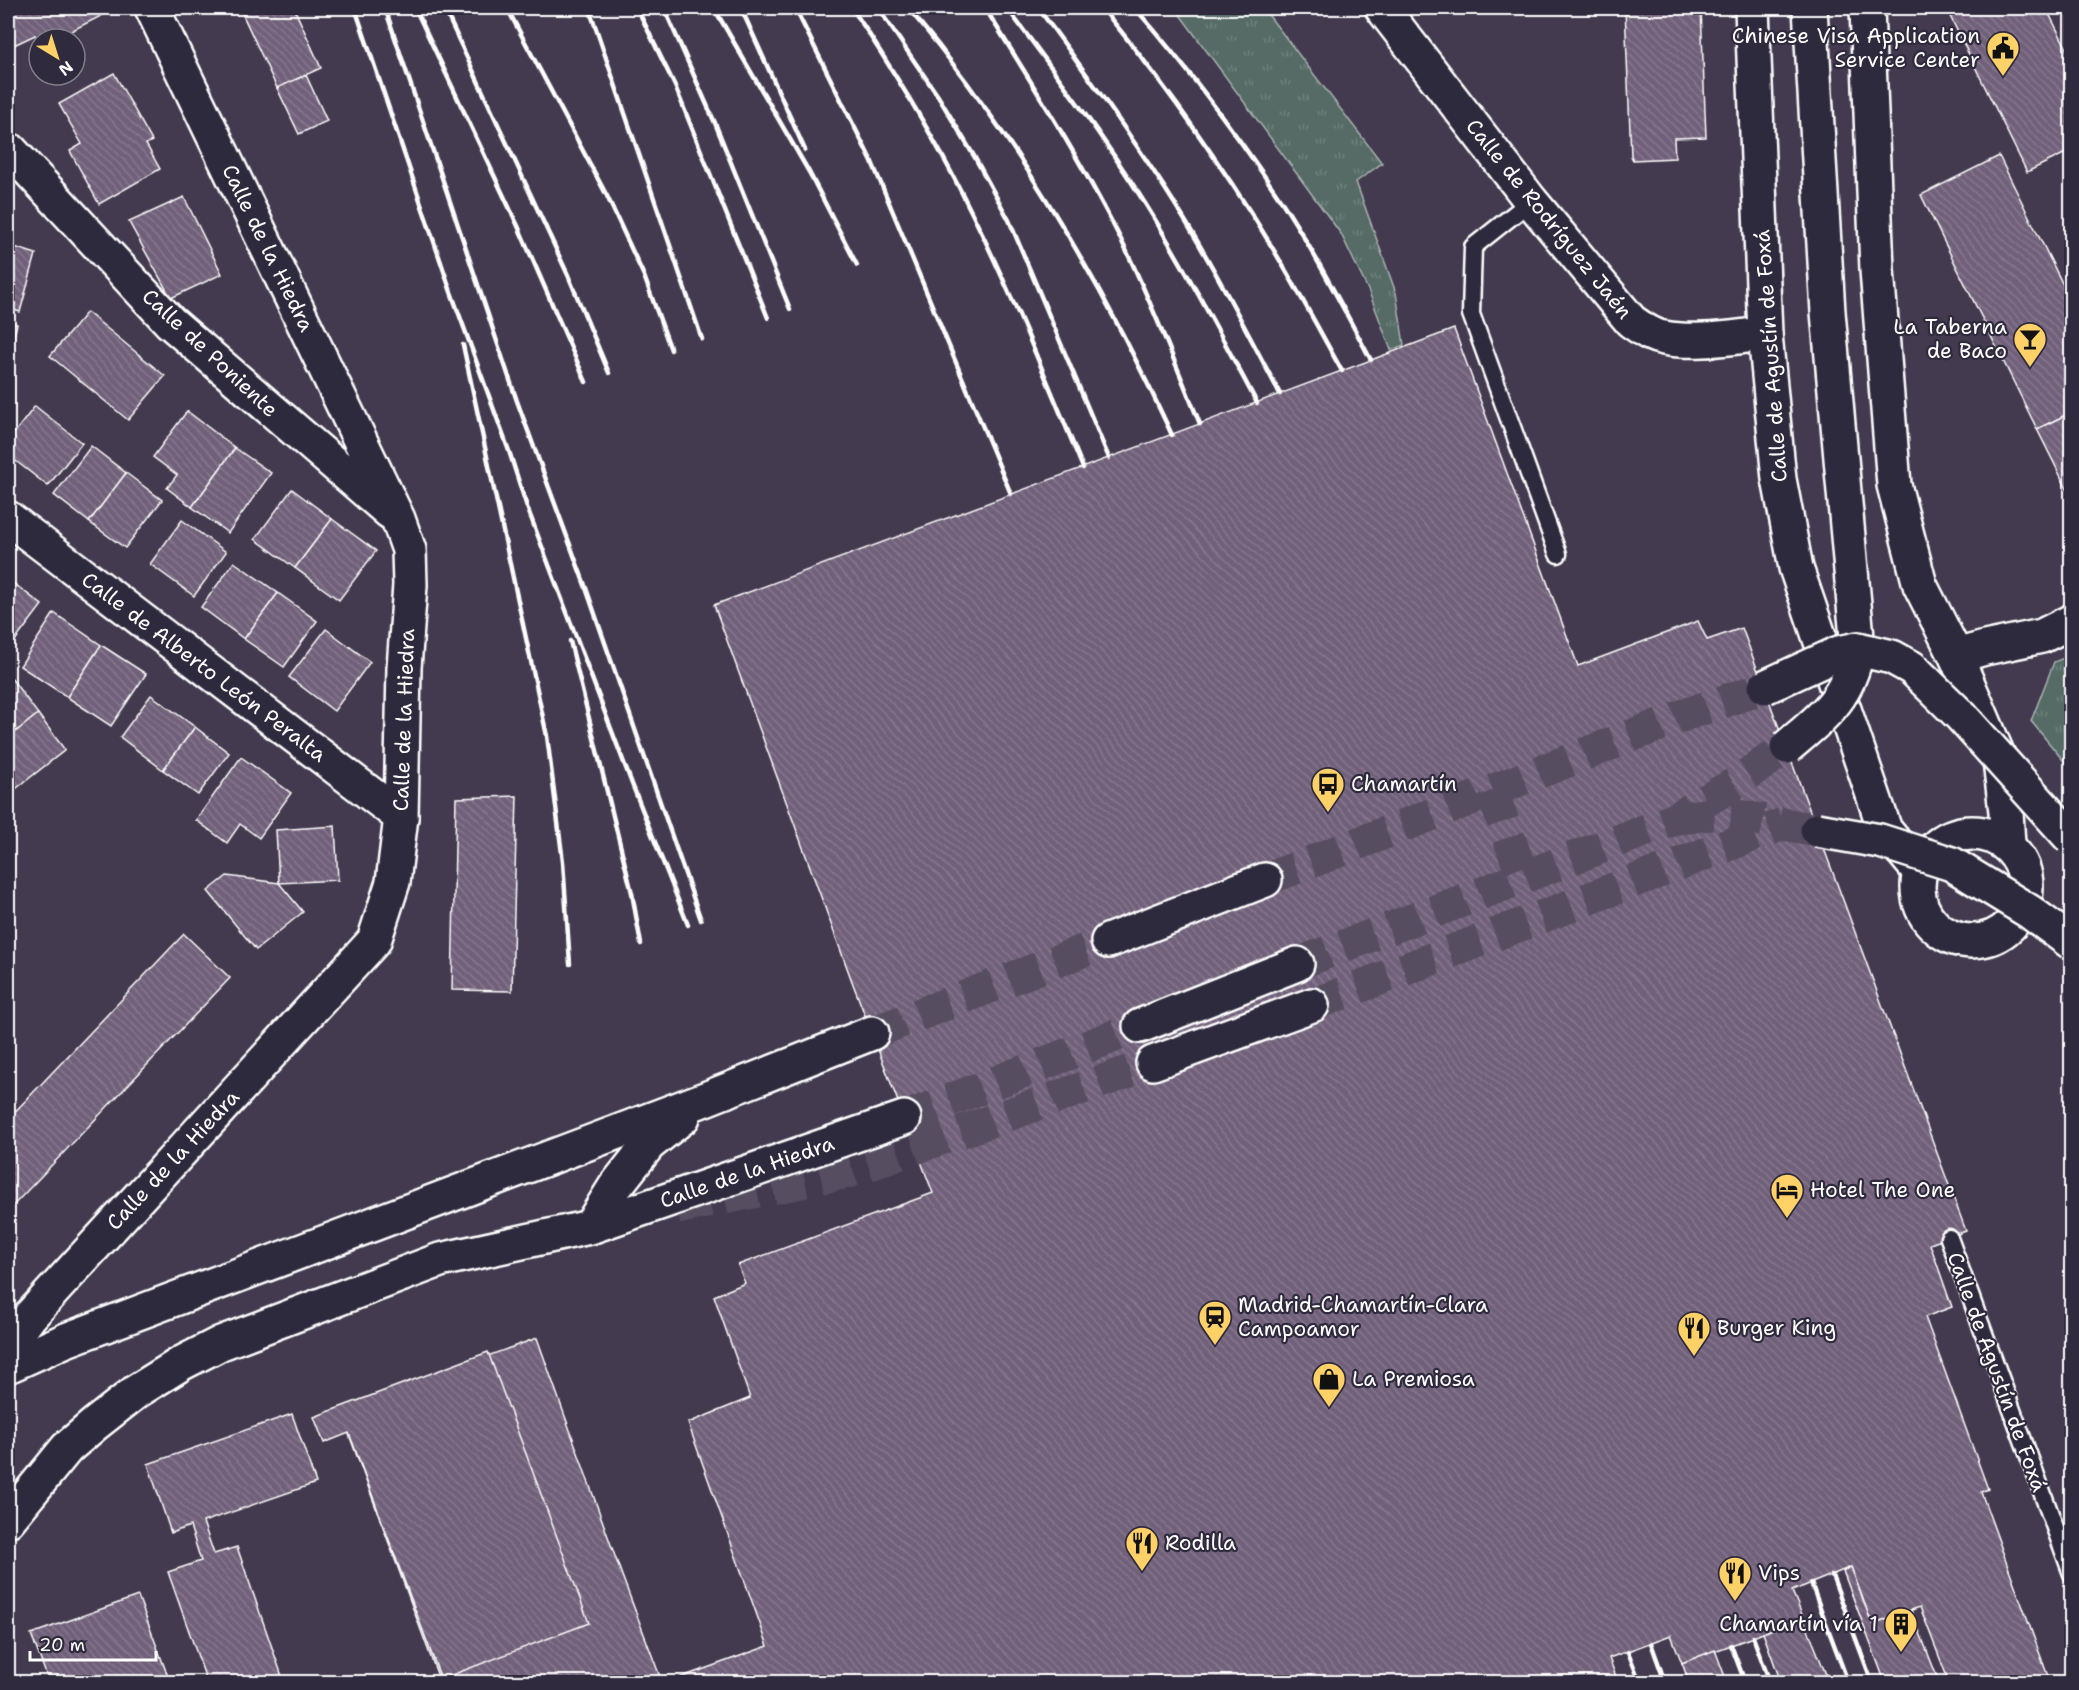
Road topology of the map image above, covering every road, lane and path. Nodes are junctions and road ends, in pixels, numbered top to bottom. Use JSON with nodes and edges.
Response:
{"nodes":[{"id":1,"x":152,"y":8,"type":"edge"},
{"id":2,"x":1382,"y":8,"type":"edge"},
{"id":3,"x":1752,"y":8,"type":"edge"},
{"id":4,"x":1810,"y":8,"type":"edge"},
{"id":5,"x":1868,"y":8,"type":"edge"},
{"id":6,"x":8,"y":152,"type":"edge"},
{"id":7,"x":1531,"y":201,"type":"junction"},
{"id":8,"x":1765,"y":334,"type":"junction"},
{"id":9,"x":8,"y":518,"type":"edge"},
{"id":10,"x":398,"y":519,"type":"junction"},
{"id":11,"x":1558,"y":554,"type":"dead end"},
{"id":12,"x":2072,"y":621,"type":"edge"},
{"id":13,"x":1858,"y":649,"type":"junction"},
{"id":14,"x":1956,"y":656,"type":"junction"},
{"id":15,"x":1765,"y":687,"type":"tunnel mouth"},
{"id":16,"x":1786,"y":747,"type":"tunnel mouth"},
{"id":17,"x":401,"y":817,"type":"junction"},
{"id":18,"x":1817,"y":830,"type":"tunnel mouth"},
{"id":19,"x":2072,"y":839,"type":"edge"},
{"id":20,"x":2008,"y":845,"type":"junction"},
{"id":21,"x":1920,"y":872,"type":"junction"},
{"id":22,"x":1265,"y":880,"type":"tunnel mouth"},
{"id":23,"x":1108,"y":941,"type":"tunnel mouth"},
{"id":24,"x":2072,"y":943,"type":"edge"},
{"id":25,"x":1297,"y":964,"type":"tunnel mouth"},
{"id":26,"x":1312,"y":1005,"type":"tunnel mouth"},
{"id":27,"x":1140,"y":1026,"type":"tunnel mouth"},
{"id":28,"x":872,"y":1033,"type":"tunnel mouth"},
{"id":29,"x":1153,"y":1063,"type":"tunnel mouth"},
{"id":30,"x":705,"y":1099,"type":"junction"},
{"id":31,"x":904,"y":1118,"type":"tunnel mouth"},
{"id":32,"x":590,"y":1227,"type":"junction"},
{"id":33,"x":1949,"y":1238,"type":"dead end"},
{"id":34,"x":8,"y":1346,"type":"edge"},
{"id":35,"x":8,"y":1366,"type":"edge"},
{"id":36,"x":8,"y":1520,"type":"edge"},
{"id":37,"x":2072,"y":1574,"type":"edge"}],
"edges":[{"from":1,"to":10,"type":"street","name":"Calle de la Hiedra"},
{"from":2,"to":7,"type":"street","name":"Calle de Rodríguez Jaén"},
{"from":3,"to":8,"type":"street","name":"Calle de Agustín de Foxá"},
{"from":4,"to":13,"type":"street"},
{"from":5,"to":14,"type":"street"},
{"from":6,"to":10,"type":"street","name":"Calle de Poniente"},
{"from":7,"to":8,"type":"street","name":"Calle de Rodríguez Jaén"},
{"from":7,"to":11,"type":"lane"},
{"from":8,"to":21,"type":"street","name":"Calle de Agustín de Foxá"},
{"from":9,"to":17,"type":"street","name":"Calle de Alberto León Peralta"},
{"from":10,"to":17,"type":"street","name":"Calle de la Hiedra"},
{"from":12,"to":14,"type":"street"},
{"from":13,"to":15,"type":"street","bridge":true},
{"from":13,"to":16,"type":"street","bridge":true},
{"from":13,"to":19,"type":"street","bridge":true},
{"from":14,"to":20,"type":"street"},
{"from":17,"to":34,"type":"street","name":"Calle de la Hiedra"},
{"from":18,"to":24,"type":"street","bridge":true},
{"from":20,"to":21,"type":"street"},
{"from":20,"to":21,"type":"street"},
{"from":22,"to":23,"type":"street"},
{"from":25,"to":27,"type":"street"},
{"from":26,"to":29,"type":"street"},
{"from":28,"to":30,"type":"street"},
{"from":30,"to":32,"type":"street"},
{"from":30,"to":35,"type":"street"},
{"from":31,"to":32,"type":"street","name":"Calle de la Hiedra"},
{"from":32,"to":36,"type":"street","name":"Calle de la Hiedra"},
{"from":33,"to":37,"type":"lane","name":"Calle de Agustín de Foxá"}]}
